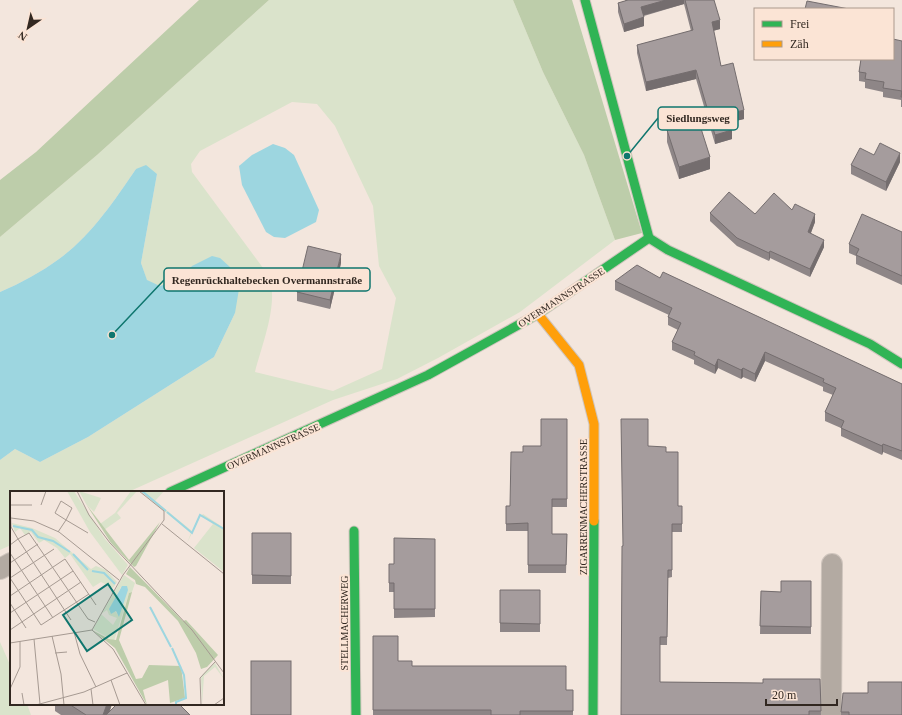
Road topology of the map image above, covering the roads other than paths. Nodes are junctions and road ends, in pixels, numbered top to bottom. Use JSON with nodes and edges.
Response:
{"nodes":[{"id":1,"x":585,"y":0,"type":"edge"},
{"id":2,"x":649,"y":238,"type":"junction"},
{"id":3,"x":538,"y":314,"type":"junction"},
{"id":4,"x":902,"y":364,"type":"edge"},
{"id":5,"x":172,"y":491,"type":"edge"},
{"id":6,"x":354,"y":532,"type":"dead end"},
{"id":7,"x":10,"y":564,"type":"edge"},
{"id":8,"x":832,"y":564,"type":"dead end"},
{"id":9,"x":0,"y":569,"type":"edge"},
{"id":10,"x":356,"y":715,"type":"edge"},
{"id":11,"x":593,"y":715,"type":"edge"},
{"id":12,"x":831,"y":715,"type":"edge"}],
"edges":[{"from":1,"to":2,"type":"street"},
{"from":2,"to":3,"type":"street","name":"OVERMANNSTRASSE"},
{"from":2,"to":4,"type":"street"},
{"from":3,"to":5,"type":"street","name":"OVERMANNSTRASSE"},
{"from":3,"to":11,"type":"street","name":"ZIGARRENMACHERSTRASSE"},
{"from":6,"to":10,"type":"street","name":"STELLMACHERWEG"},
{"from":7,"to":9,"type":"street"},
{"from":8,"to":12,"type":"street"}]}
